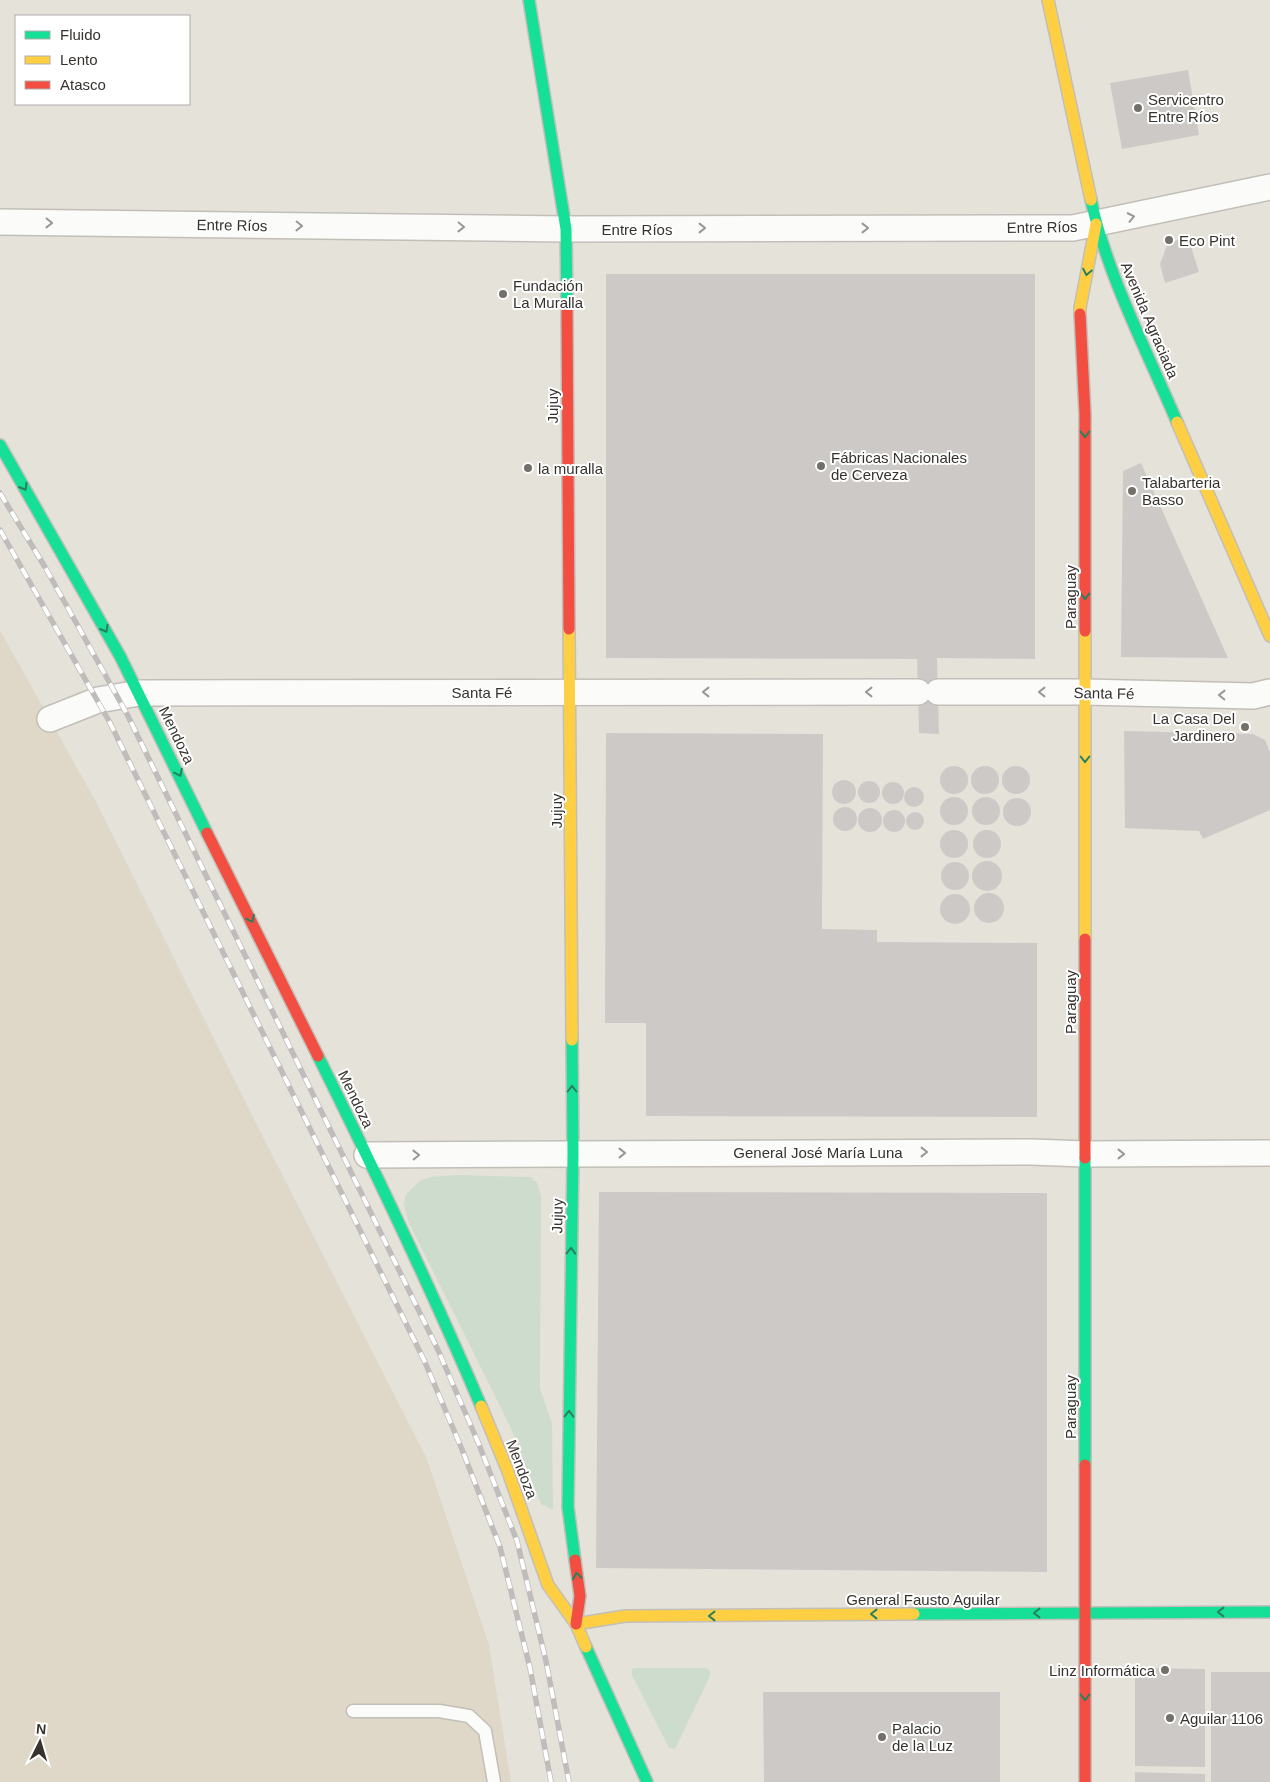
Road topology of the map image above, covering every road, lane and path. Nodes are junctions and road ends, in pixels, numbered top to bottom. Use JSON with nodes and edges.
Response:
{"nodes":[{"id":1,"x":529,"y":0,"type":"edge"},
{"id":2,"x":1048,"y":0,"type":"edge"},
{"id":3,"x":1270,"y":187,"type":"edge"},
{"id":4,"x":0,"y":222,"type":"edge"},
{"id":5,"x":1096,"y":224,"type":"junction"},
{"id":6,"x":566,"y":229,"type":"junction"},
{"id":7,"x":0,"y":445,"type":"edge"},
{"id":8,"x":1270,"y":636,"type":"edge"},
{"id":9,"x":570,"y":692,"type":"junction"},
{"id":10,"x":1085,"y":692,"type":"junction"},
{"id":11,"x":1270,"y":692,"type":"edge"},
{"id":12,"x":139,"y":693,"type":"junction"},
{"id":13,"x":50,"y":719,"type":"dead end"},
{"id":14,"x":573,"y":1153,"type":"junction"},
{"id":15,"x":1270,"y":1153,"type":"edge"},
{"id":16,"x":1085,"y":1154,"type":"junction"},
{"id":17,"x":367,"y":1155,"type":"junction"},
{"id":18,"x":1270,"y":1612,"type":"edge"},
{"id":19,"x":1085,"y":1613,"type":"junction"},
{"id":20,"x":576,"y":1624,"type":"junction"},
{"id":21,"x":354,"y":1712,"type":"dead end"},
{"id":22,"x":494,"y":1782,"type":"edge"},
{"id":23,"x":647,"y":1782,"type":"edge"},
{"id":24,"x":1086,"y":1782,"type":"edge"}],
"edges":[{"from":1,"to":6,"type":"street","name":"Jujuy"},
{"from":2,"to":5,"type":"street","name":"Avenida Agraciada"},
{"from":5,"to":3,"type":"street","name":"Entre Ríos","one_way":true},
{"from":4,"to":6,"type":"street","name":"Entre Ríos","one_way":true},
{"from":6,"to":5,"type":"street","name":"Entre Ríos","one_way":true},
{"from":5,"to":8,"type":"street","name":"Avenida Agraciada"},
{"from":5,"to":10,"type":"street","name":"Paraguay","one_way":true},
{"from":6,"to":9,"type":"street","name":"Jujuy"},
{"from":7,"to":12,"type":"street","name":"Mendoza","one_way":true},
{"from":10,"to":9,"type":"street","name":"Santa Fé","one_way":true},
{"from":9,"to":12,"type":"street","name":"Santa Fé"},
{"from":14,"to":9,"type":"street","name":"Jujuy","one_way":true},
{"from":11,"to":10,"type":"street","name":"Santa Fé","one_way":true},
{"from":10,"to":16,"type":"street","name":"Paraguay","one_way":true},
{"from":12,"to":13,"type":"street","name":"Santa Fé"},
{"from":12,"to":17,"type":"street","name":"Mendoza","one_way":true},
{"from":14,"to":16,"type":"street","name":"General José María Luna","one_way":true},
{"from":17,"to":14,"type":"street","name":"General José María Luna","one_way":true},
{"from":20,"to":14,"type":"street","name":"Jujuy","one_way":true},
{"from":16,"to":15,"type":"street","name":"General José María Luna","one_way":true},
{"from":16,"to":19,"type":"street","name":"Paraguay"},
{"from":17,"to":20,"type":"street","name":"Mendoza"},
{"from":18,"to":19,"type":"street","name":"General Fausto Aguilar","one_way":true},
{"from":19,"to":20,"type":"street","name":"General Fausto Aguilar","one_way":true},
{"from":19,"to":24,"type":"street","name":"Paraguay","one_way":true},
{"from":20,"to":23,"type":"street","name":"Mendoza"},
{"from":21,"to":22,"type":"lane"}]}
